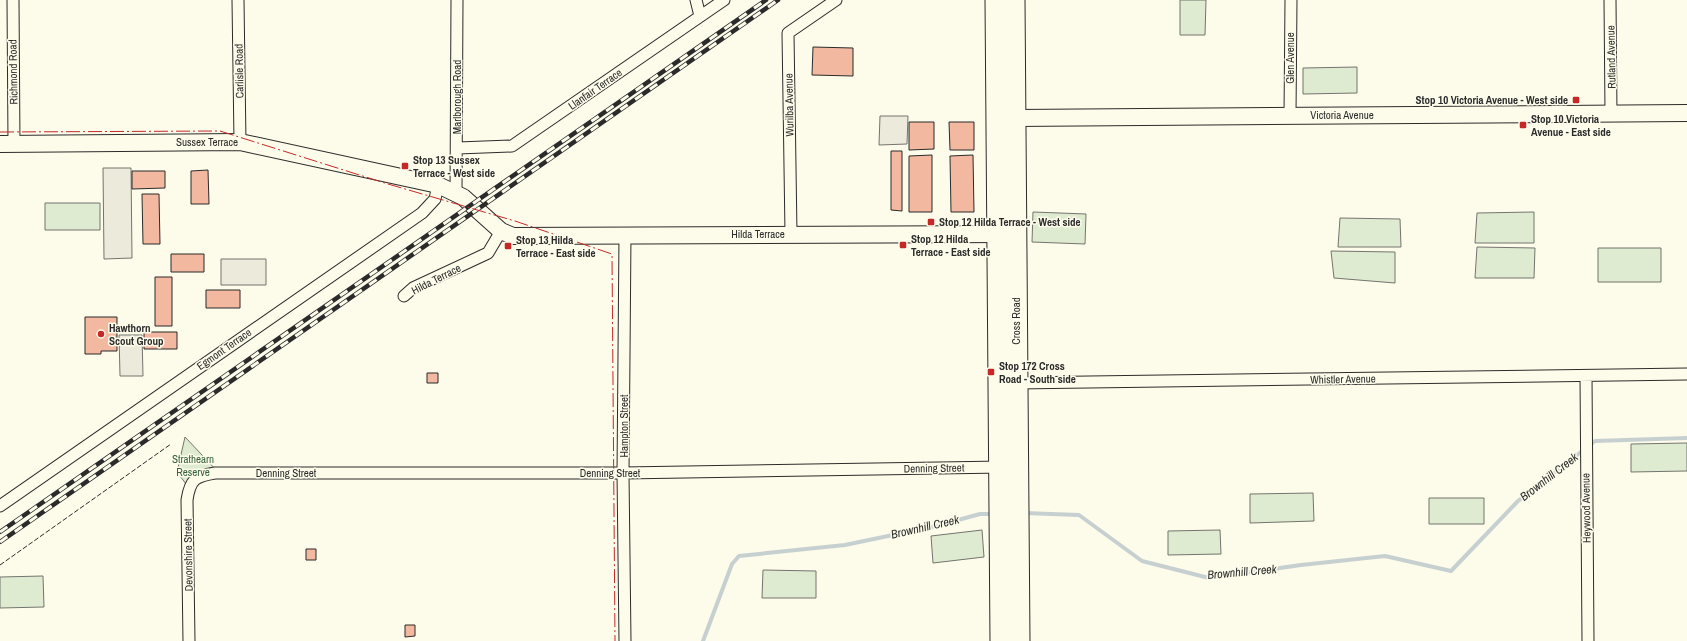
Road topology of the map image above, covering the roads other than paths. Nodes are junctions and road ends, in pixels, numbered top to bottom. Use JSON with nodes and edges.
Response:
{"nodes":[{"id":1,"x":13,"y":0,"type":"edge"},
{"id":2,"x":238,"y":0,"type":"edge"},
{"id":3,"x":457,"y":0,"type":"edge"},
{"id":4,"x":696,"y":0,"type":"edge"},
{"id":5,"x":724,"y":0,"type":"edge"},
{"id":6,"x":836,"y":0,"type":"edge"},
{"id":7,"x":996,"y":0,"type":"edge"},
{"id":8,"x":1014,"y":0,"type":"edge"},
{"id":9,"x":1291,"y":0,"type":"edge"},
{"id":10,"x":1610,"y":0,"type":"edge"},
{"id":11,"x":700,"y":16,"type":"junction"},
{"id":12,"x":1611,"y":113,"type":"junction"},
{"id":13,"x":1687,"y":113,"type":"edge"},
{"id":14,"x":1290,"y":116,"type":"junction"},
{"id":15,"x":1006,"y":118,"type":"junction"},
{"id":16,"x":240,"y":142,"type":"junction"},
{"id":17,"x":7,"y":144,"type":"edge"},
{"id":18,"x":458,"y":148,"type":"junction"},
{"id":19,"x":438,"y":185,"type":"junction"},
{"id":20,"x":456,"y":193,"type":"junction"},
{"id":21,"x":501,"y":231,"type":"junction"},
{"id":22,"x":791,"y":234,"type":"junction"},
{"id":23,"x":1007,"y":234,"type":"junction"},
{"id":24,"x":625,"y":235,"type":"junction"},
{"id":25,"x":404,"y":296,"type":"dead end"},
{"id":26,"x":1687,"y":374,"type":"edge"},
{"id":27,"x":1586,"y":376,"type":"junction"},
{"id":28,"x":1008,"y":383,"type":"junction"},
{"id":29,"x":1009,"y":467,"type":"junction"},
{"id":30,"x":623,"y":473,"type":"junction"},
{"id":31,"x":202,"y":476,"type":"joint"},
{"id":32,"x":0,"y":506,"type":"edge"},
{"id":33,"x":1010,"y":513,"type":"junction"},
{"id":34,"x":188,"y":641,"type":"edge"},
{"id":35,"x":625,"y":641,"type":"edge"},
{"id":36,"x":1001,"y":641,"type":"edge"},
{"id":37,"x":1019,"y":641,"type":"edge"},
{"id":38,"x":1588,"y":641,"type":"edge"}],
"edges":[{"from":1,"to":17,"type":"street","name":"Richmond Road"},
{"from":2,"to":16,"type":"street","name":"Carlisle Road"},
{"from":3,"to":18,"type":"street","name":"Marlborough Road"},
{"from":4,"to":11,"type":"street"},
{"from":5,"to":11,"type":"street","name":"Llanfair Terrace"},
{"from":6,"to":22,"type":"street","name":"Wurilba Avenue"},
{"from":7,"to":15,"type":"highway","name":"Cross Road"},
{"from":8,"to":15,"type":"highway","name":"Cross Road"},
{"from":9,"to":14,"type":"street","name":"Glen Avenue"},
{"from":10,"to":12,"type":"street","name":"Rutland Avenue"},
{"from":11,"to":18,"type":"street","name":"Llanfair Terrace"},
{"from":12,"to":13,"type":"street","name":"Victoria Avenue"},
{"from":12,"to":14,"type":"street","name":"Victoria Avenue"},
{"from":14,"to":15,"type":"street","name":"Victoria Avenue"},
{"from":15,"to":23,"type":"highway","name":"Cross Road"},
{"from":16,"to":17,"type":"street","name":"Sussex Terrace"},
{"from":16,"to":19,"type":"street","name":"Sussex Terrace"},
{"from":18,"to":20,"type":"street","name":"Marlborough Road"},
{"from":19,"to":20,"type":"street","name":"Sussex Terrace"},
{"from":19,"to":32,"type":"street","name":"Egmont Terrace"},
{"from":20,"to":21,"type":"street","name":"Hilda Terrace"},
{"from":21,"to":24,"type":"street","name":"Hilda Terrace"},
{"from":21,"to":25,"type":"street","name":"Hilda Terrace"},
{"from":22,"to":23,"type":"street","name":"Hilda Terrace"},
{"from":22,"to":24,"type":"street","name":"Hilda Terrace"},
{"from":23,"to":28,"type":"highway","name":"Cross Road"},
{"from":24,"to":30,"type":"street","name":"Hampton Street"},
{"from":26,"to":27,"type":"street","name":"Whistler Avenue"},
{"from":27,"to":28,"type":"street","name":"Whistler Avenue"},
{"from":27,"to":38,"type":"street","name":"Heywood Avenue"},
{"from":28,"to":29,"type":"highway","name":"Cross Road"},
{"from":29,"to":30,"type":"street","name":"Denning Street"},
{"from":29,"to":33,"type":"highway","name":"Cross Road"},
{"from":30,"to":31,"type":"street","name":"Denning Street"},
{"from":30,"to":35,"type":"street","name":"Hampton Street"},
{"from":31,"to":34,"type":"street","name":"Devonshire Street"},
{"from":33,"to":36,"type":"highway","name":"Cross Road"},
{"from":33,"to":37,"type":"highway","name":"Cross Road"}]}
